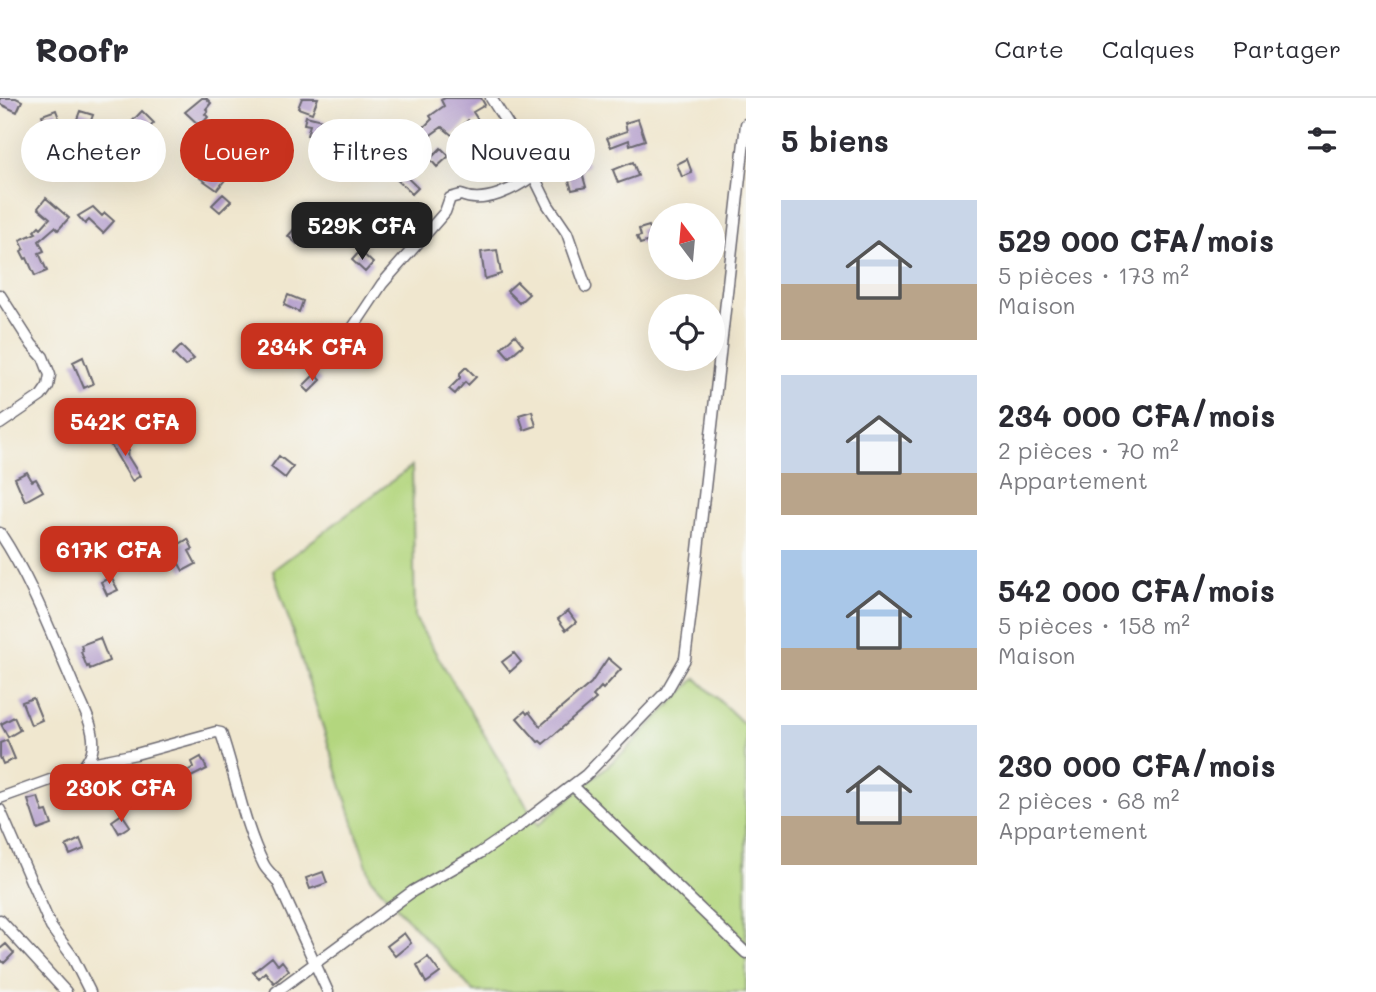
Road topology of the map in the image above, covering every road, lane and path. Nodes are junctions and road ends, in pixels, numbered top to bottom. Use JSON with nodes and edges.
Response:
{"nodes":[{"id":1,"x":491,"y":98,"type":"edge"},
{"id":2,"x":504,"y":119,"type":"edge"},
{"id":3,"x":746,"y":124,"type":"edge"},
{"id":4,"x":744,"y":165,"type":"edge"},
{"id":5,"x":522,"y":182,"type":"edge"},
{"id":6,"x":537,"y":182,"type":"edge"},
{"id":7,"x":586,"y":288,"type":"dead end"},
{"id":8,"x":0,"y":295,"type":"edge"},
{"id":9,"x":345,"y":338,"type":"dead end"},
{"id":10,"x":0,"y":424,"type":"edge"},
{"id":11,"x":0,"y":533,"type":"edge"},
{"id":12,"x":86,"y":764,"type":"junction"},
{"id":13,"x":573,"y":786,"type":"junction"},
{"id":14,"x":0,"y":798,"type":"edge"},
{"id":15,"x":0,"y":810,"type":"edge"},
{"id":16,"x":0,"y":920,"type":"edge"},
{"id":17,"x":746,"y":953,"type":"edge"},
{"id":18,"x":316,"y":964,"type":"junction"},
{"id":19,"x":66,"y":992,"type":"edge"},
{"id":20,"x":90,"y":992,"type":"edge"},
{"id":21,"x":276,"y":992,"type":"edge"},
{"id":22,"x":328,"y":992,"type":"edge"}],
"edges":[{"from":1,"to":2,"type":"street"},
{"from":3,"to":4,"type":"street"},
{"from":4,"to":13,"type":"street"},
{"from":5,"to":9,"type":"street"},
{"from":6,"to":7,"type":"street"},
{"from":8,"to":10,"type":"street"},
{"from":11,"to":12,"type":"street"},
{"from":12,"to":14,"type":"street"},
{"from":12,"to":18,"type":"street"},
{"from":13,"to":17,"type":"street"},
{"from":13,"to":18,"type":"street"},
{"from":15,"to":20,"type":"street"},
{"from":16,"to":19,"type":"street"},
{"from":18,"to":21,"type":"street"},
{"from":18,"to":22,"type":"street"}]}
